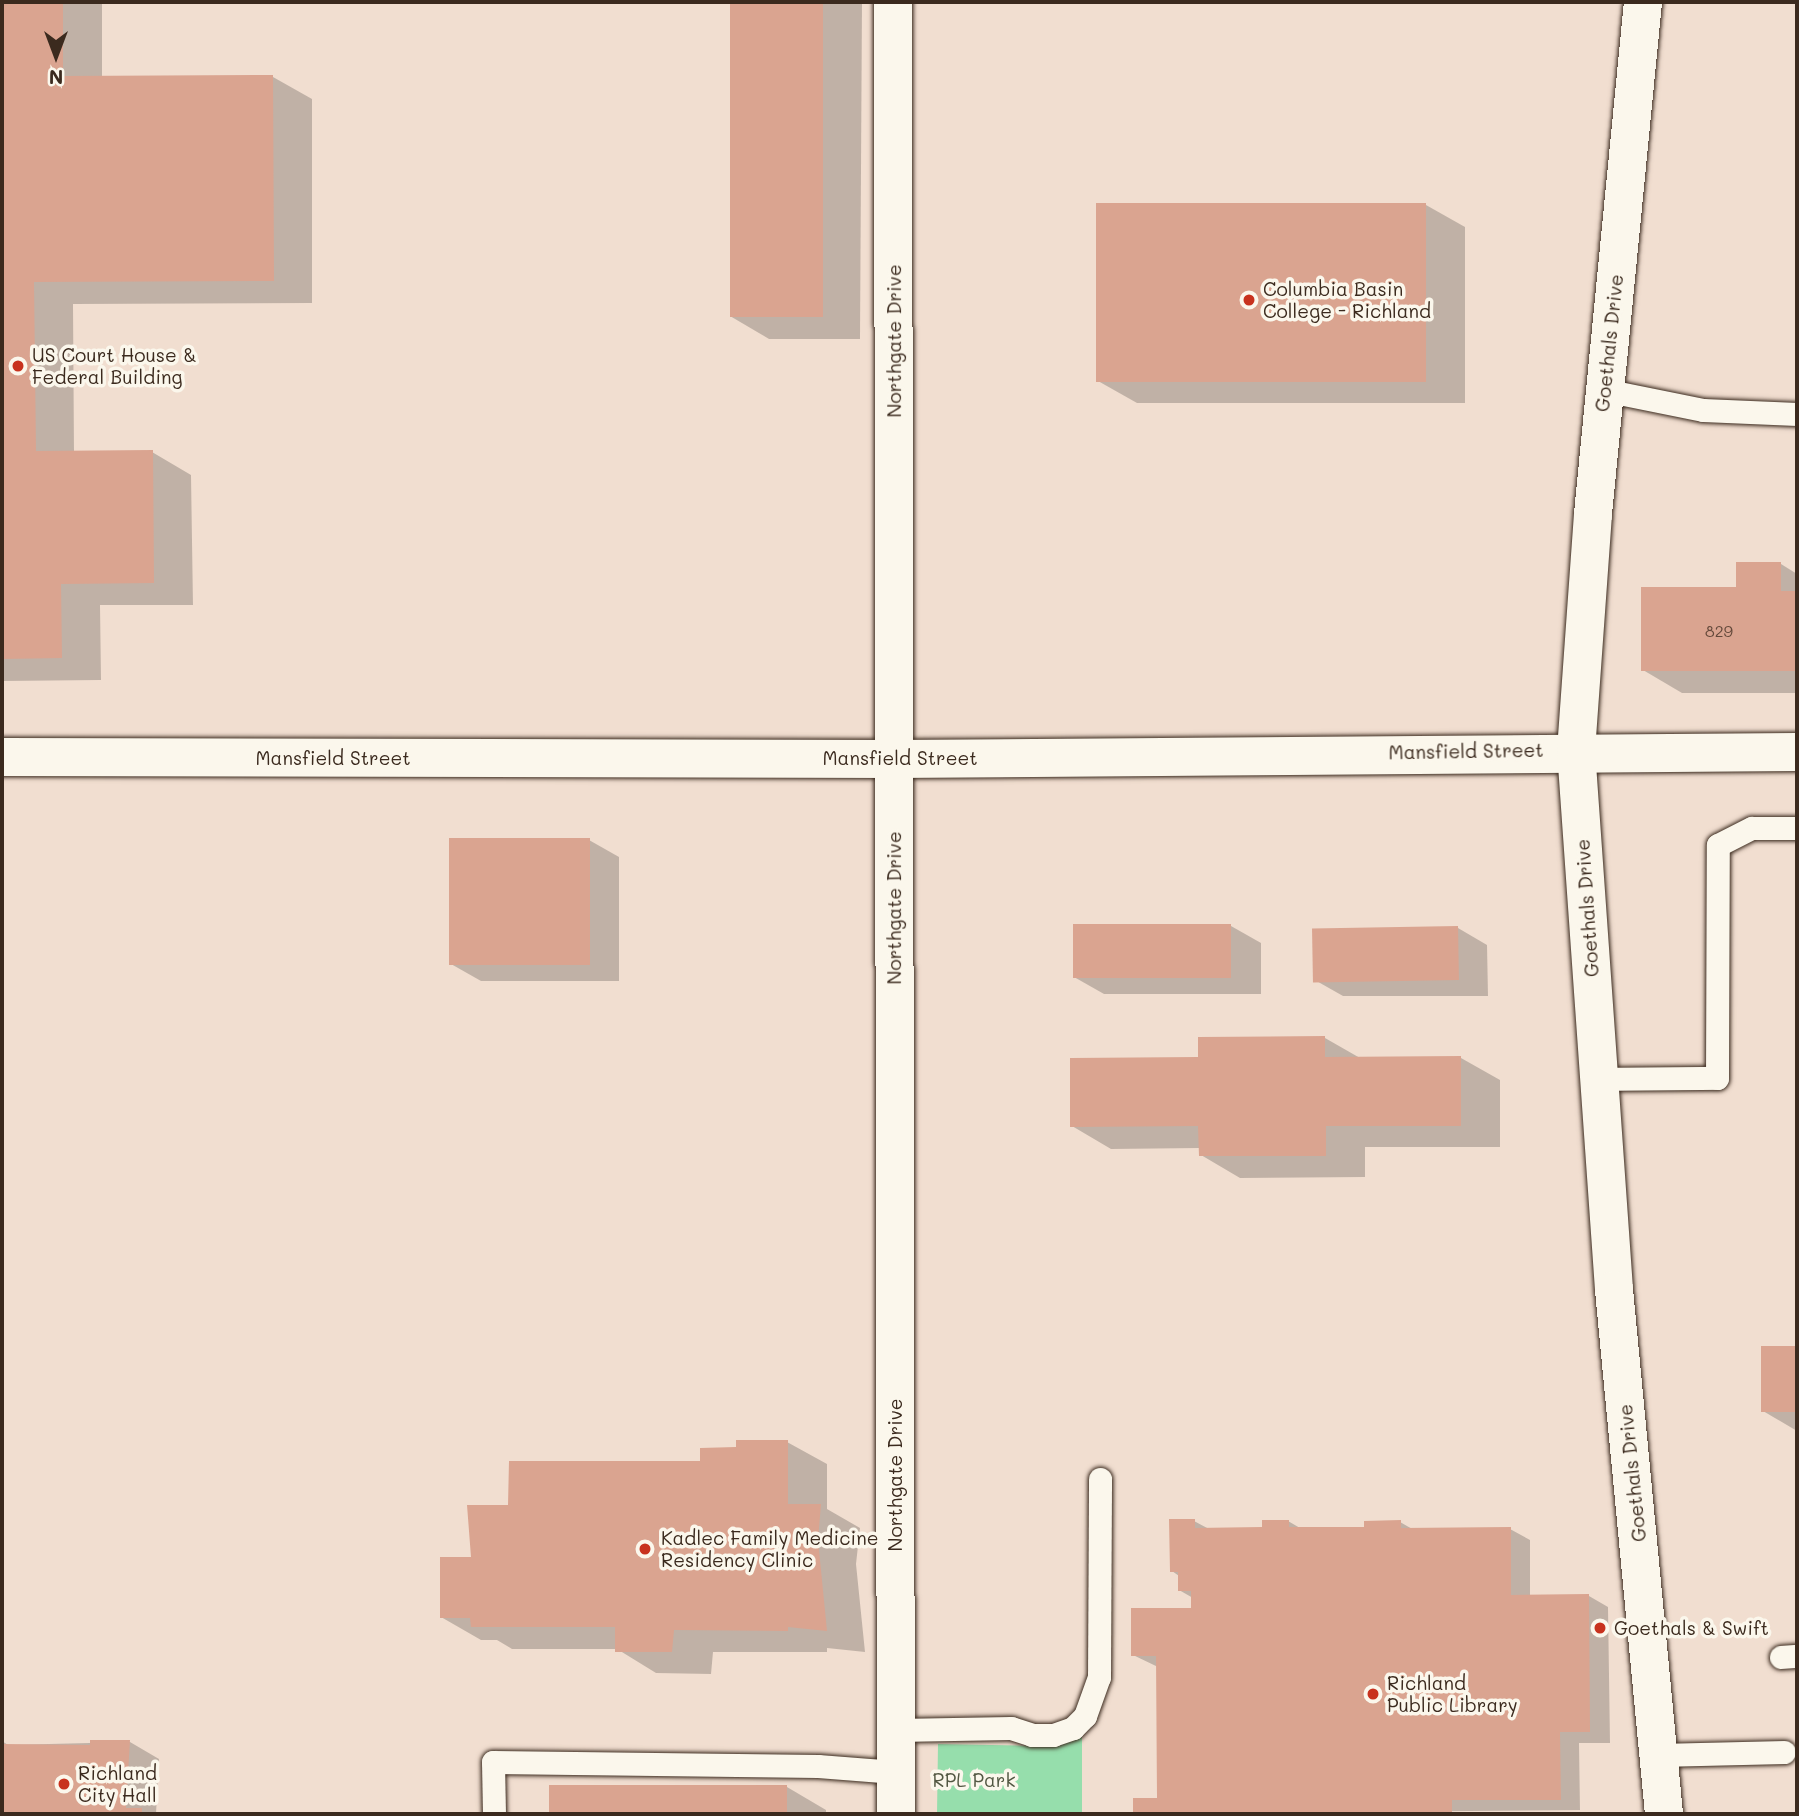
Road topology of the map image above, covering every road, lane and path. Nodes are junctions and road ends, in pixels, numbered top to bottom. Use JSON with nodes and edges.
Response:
{"nodes":[{"id":1,"x":893,"y":2,"type":"edge"},
{"id":2,"x":1643,"y":2,"type":"edge"},
{"id":3,"x":1604,"y":390,"type":"junction"},
{"id":4,"x":1797,"y":414,"type":"edge"},
{"id":5,"x":1576,"y":750,"type":"junction"},
{"id":6,"x":1797,"y":752,"type":"edge"},
{"id":7,"x":2,"y":757,"type":"edge"},
{"id":8,"x":894,"y":759,"type":"junction"},
{"id":9,"x":1797,"y":828,"type":"edge"},
{"id":10,"x":1599,"y":1079,"type":"junction"},
{"id":11,"x":1100,"y":1479,"type":"dead end"},
{"id":12,"x":896,"y":1730,"type":"junction"},
{"id":13,"x":1784,"y":1752,"type":"dead end"},
{"id":14,"x":1659,"y":1755,"type":"junction"},
{"id":15,"x":895,"y":1772,"type":"junction"},
{"id":16,"x":494,"y":1814,"type":"edge"},
{"id":17,"x":896,"y":1814,"type":"edge"},
{"id":18,"x":1664,"y":1814,"type":"edge"}],
"edges":[{"from":1,"to":8,"type":"street","name":"Northgate Drive"},
{"from":2,"to":3,"type":"street","name":"Goethals Drive"},
{"from":3,"to":4,"type":"lane"},
{"from":3,"to":5,"type":"street","name":"Goethals Drive"},
{"from":5,"to":6,"type":"street","name":"Mansfield Street"},
{"from":5,"to":8,"type":"street","name":"Mansfield Street"},
{"from":5,"to":10,"type":"street","name":"Goethals Drive"},
{"from":7,"to":8,"type":"street","name":"Mansfield Street"},
{"from":8,"to":12,"type":"street","name":"Northgate Drive"},
{"from":9,"to":10,"type":"lane"},
{"from":10,"to":14,"type":"street","name":"Goethals Drive"},
{"from":11,"to":12,"type":"lane"},
{"from":12,"to":15,"type":"street","name":"Northgate Drive"},
{"from":13,"to":14,"type":"lane"},
{"from":14,"to":18,"type":"street","name":"Goethals Drive"},
{"from":15,"to":16,"type":"lane"},
{"from":15,"to":17,"type":"street","name":"Northgate Drive"}]}
